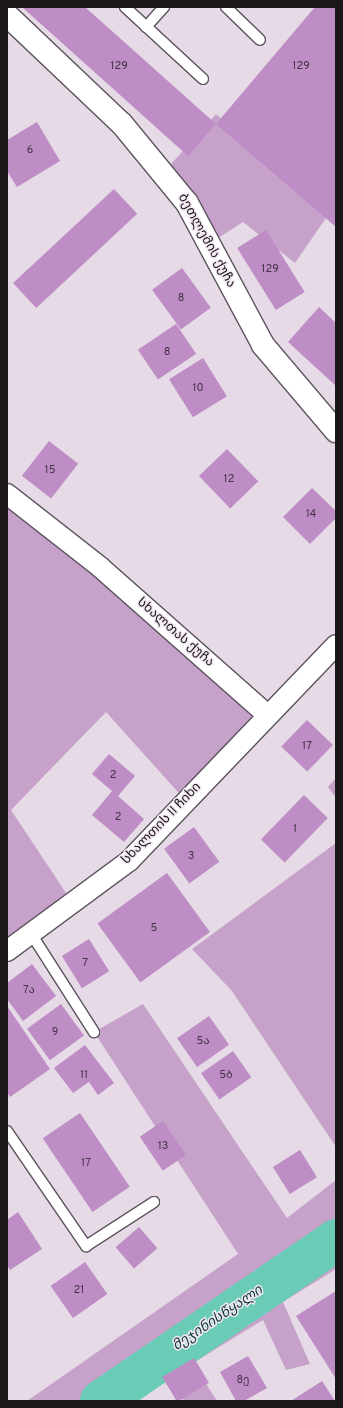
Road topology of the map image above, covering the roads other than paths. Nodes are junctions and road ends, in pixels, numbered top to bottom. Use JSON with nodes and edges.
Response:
{"nodes":[{"id":1,"x":124,"y":7,"type":"edge"},
{"id":2,"x":164,"y":7,"type":"edge"},
{"id":3,"x":226,"y":7,"type":"edge"},
{"id":4,"x":7,"y":15,"type":"edge"},
{"id":5,"x":146,"y":27,"type":"junction"},
{"id":6,"x":260,"y":40,"type":"dead end"},
{"id":7,"x":203,"y":79,"type":"dead end"},
{"id":8,"x":336,"y":430,"type":"edge"},
{"id":9,"x":7,"y":494,"type":"edge"},
{"id":10,"x":336,"y":645,"type":"edge"},
{"id":11,"x":266,"y":714,"type":"junction"},
{"id":12,"x":30,"y":932,"type":"junction"},
{"id":13,"x":7,"y":951,"type":"edge"},
{"id":14,"x":94,"y":1032,"type":"dead end"},
{"id":15,"x":7,"y":1131,"type":"edge"},
{"id":16,"x":154,"y":1202,"type":"dead end"}],
"edges":[{"from":1,"to":5,"type":"lane"},
{"from":2,"to":5,"type":"lane"},
{"from":3,"to":6,"type":"lane"},
{"from":4,"to":8,"type":"street","name":"ბეთლემის ქუჩა"},
{"from":5,"to":7,"type":"lane"},
{"from":9,"to":11,"type":"street","name":"სხალთას ქუჩა"},
{"from":10,"to":11,"type":"street"},
{"from":11,"to":12,"type":"street","name":"სხალთის II ჩიხი"},
{"from":12,"to":13,"type":"street","name":"სხალთის II ჩიხი"},
{"from":12,"to":14,"type":"lane"},
{"from":15,"to":16,"type":"lane"}]}
